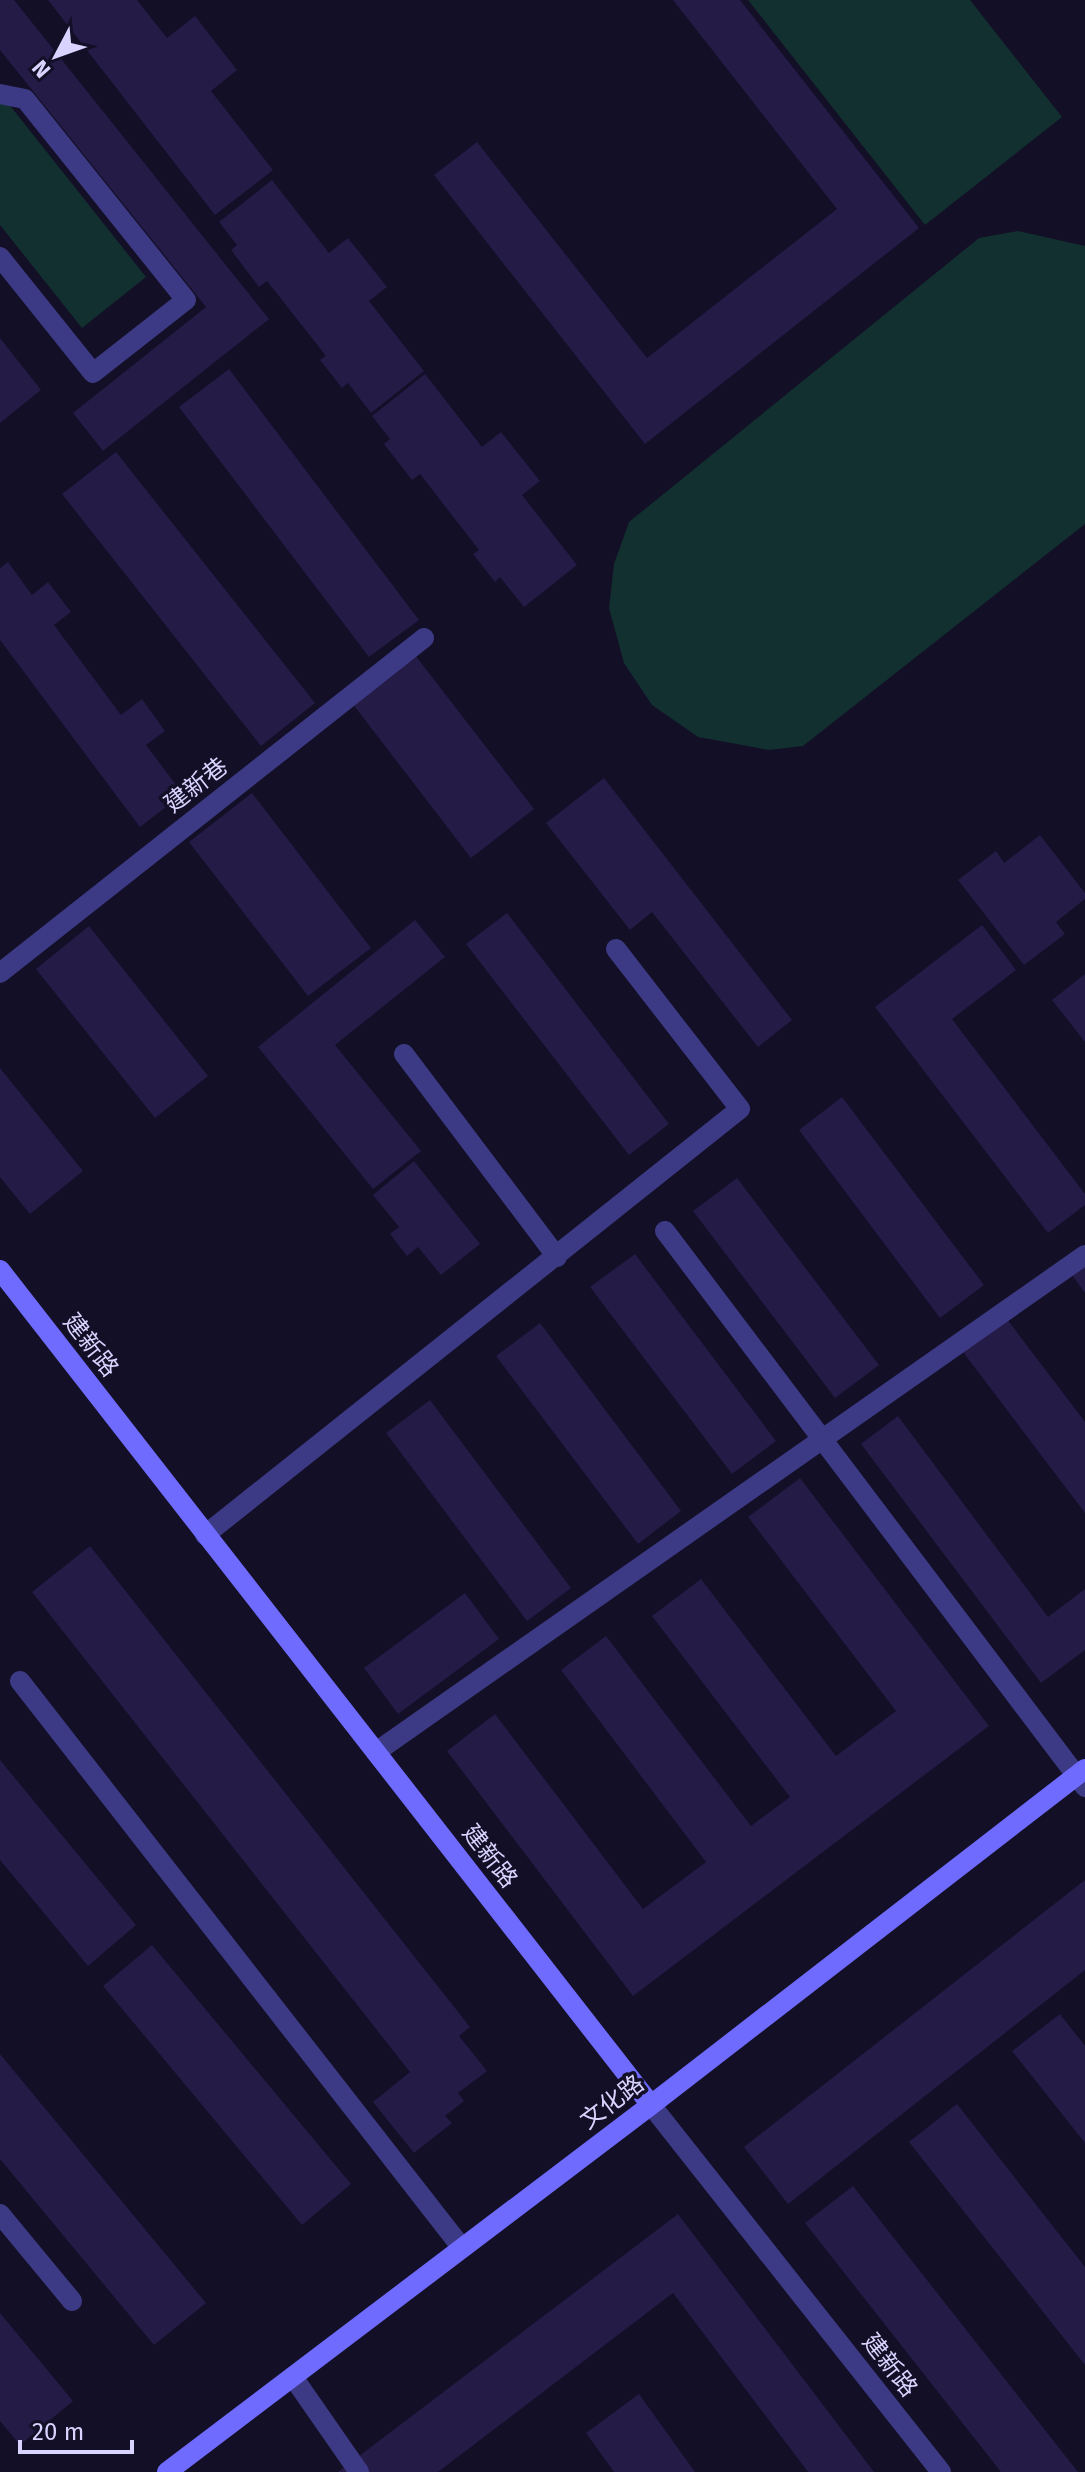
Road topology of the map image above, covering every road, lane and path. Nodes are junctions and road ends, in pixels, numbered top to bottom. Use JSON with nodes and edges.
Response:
{"nodes":[{"id":1,"x":0,"y":94,"type":"edge"},
{"id":2,"x":0,"y":257,"type":"edge"},
{"id":3,"x":424,"y":638,"type":"dead end"},
{"id":4,"x":616,"y":949,"type":"dead end"},
{"id":5,"x":0,"y":973,"type":"edge"},
{"id":6,"x":404,"y":1054,"type":"dead end"},
{"id":7,"x":665,"y":1231,"type":"dead end"},
{"id":8,"x":1085,"y":1255,"type":"edge"},
{"id":9,"x":557,"y":1257,"type":"junction"},
{"id":10,"x":0,"y":1270,"type":"edge"},
{"id":11,"x":823,"y":1440,"type":"junction"},
{"id":12,"x":205,"y":1535,"type":"junction"},
{"id":13,"x":20,"y":1681,"type":"dead end"},
{"id":14,"x":376,"y":1752,"type":"junction"},
{"id":15,"x":1082,"y":1777,"type":"edge"},
{"id":16,"x":651,"y":2105,"type":"junction"},
{"id":17,"x":0,"y":2214,"type":"edge"},
{"id":18,"x":462,"y":2248,"type":"junction"},
{"id":19,"x":72,"y":2301,"type":"dead end"},
{"id":20,"x":293,"y":2377,"type":"junction"},
{"id":21,"x":167,"y":2472,"type":"edge"},
{"id":22,"x":359,"y":2472,"type":"edge"},
{"id":23,"x":941,"y":2472,"type":"edge"}],
"edges":[{"from":1,"to":2,"type":"street"},
{"from":3,"to":5,"type":"street","name":"建新巷"},
{"from":4,"to":9,"type":"street"},
{"from":6,"to":9,"type":"street"},
{"from":7,"to":11,"type":"street"},
{"from":8,"to":11,"type":"street"},
{"from":9,"to":12,"type":"street"},
{"from":10,"to":12,"type":"street","name":"建新路"},
{"from":11,"to":14,"type":"street"},
{"from":11,"to":15,"type":"street"},
{"from":12,"to":14,"type":"street","name":"建新路"},
{"from":13,"to":18,"type":"street"},
{"from":14,"to":16,"type":"street","name":"建新路"},
{"from":15,"to":16,"type":"street","name":"文化路"},
{"from":16,"to":18,"type":"street","name":"文化路"},
{"from":16,"to":23,"type":"street","name":"建新路"},
{"from":17,"to":19,"type":"street"},
{"from":18,"to":20,"type":"street","name":"文化路"},
{"from":20,"to":21,"type":"street","name":"文化路"},
{"from":20,"to":22,"type":"street"}]}
